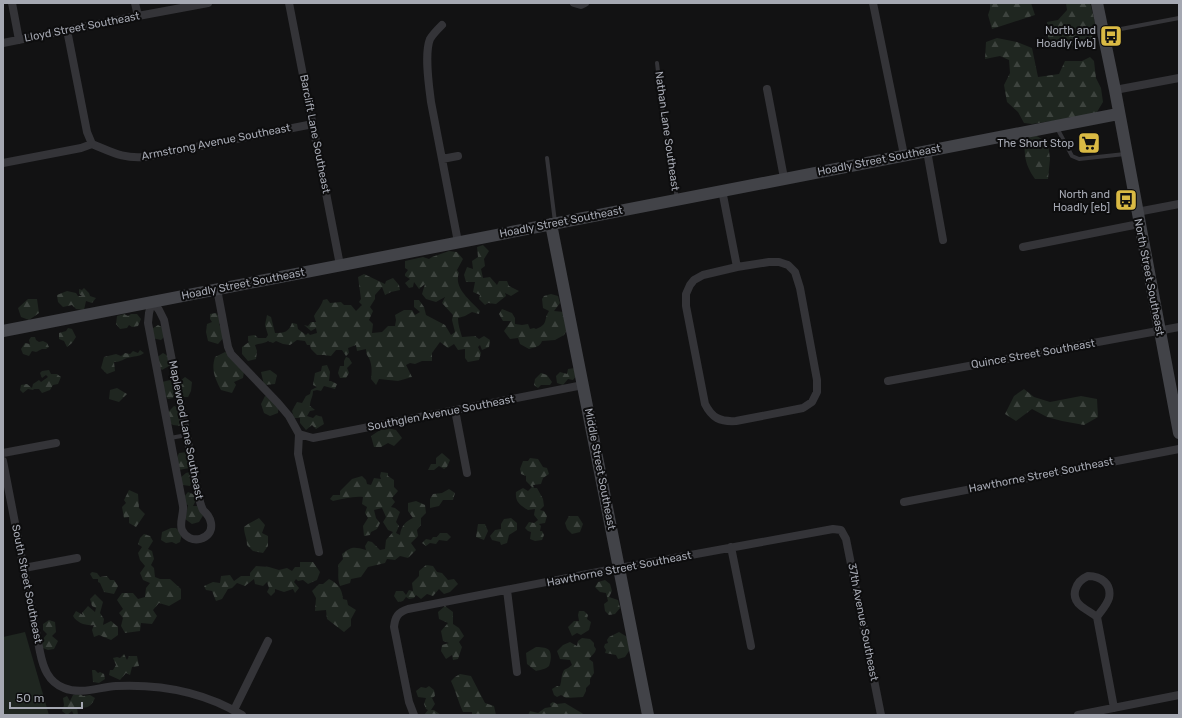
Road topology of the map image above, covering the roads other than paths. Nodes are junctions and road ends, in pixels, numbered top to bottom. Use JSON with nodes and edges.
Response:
{"nodes":[{"id":1,"x":12,"y":3,"type":"edge"},
{"id":2,"x":135,"y":3,"type":"edge"},
{"id":3,"x":208,"y":3,"type":"edge"},
{"id":4,"x":289,"y":3,"type":"edge"},
{"id":5,"x":574,"y":3,"type":"edge"},
{"id":6,"x":585,"y":3,"type":"edge"},
{"id":7,"x":873,"y":3,"type":"edge"},
{"id":8,"x":1097,"y":3,"type":"edge"},
{"id":9,"x":138,"y":16,"type":"junction"},
{"id":10,"x":1179,"y":18,"type":"edge"},
{"id":11,"x":442,"y":25,"type":"dead end"},
{"id":12,"x":67,"y":30,"type":"junction"},
{"id":13,"x":1102,"y":32,"type":"junction"},
{"id":14,"x":19,"y":40,"type":"junction"},
{"id":15,"x":3,"y":43,"type":"edge"},
{"id":16,"x":657,"y":63,"type":"dead end"},
{"id":17,"x":1179,"y":78,"type":"edge"},
{"id":18,"x":767,"y":89,"type":"dead end"},
{"id":19,"x":1114,"y":90,"type":"junction"},
{"id":20,"x":1118,"y":114,"type":"junction"},
{"id":21,"x":313,"y":124,"type":"junction"},
{"id":22,"x":1056,"y":126,"type":"junction"},
{"id":23,"x":92,"y":144,"type":"junction"},
{"id":24,"x":927,"y":151,"type":"junction"},
{"id":25,"x":1126,"y":154,"type":"junction"},
{"id":26,"x":904,"y":155,"type":"junction"},
{"id":27,"x":458,"y":156,"type":"dead end"},
{"id":28,"x":547,"y":158,"type":"dead end"},
{"id":29,"x":442,"y":159,"type":"junction"},
{"id":30,"x":3,"y":163,"type":"edge"},
{"id":31,"x":784,"y":178,"type":"junction"},
{"id":32,"x":722,"y":190,"type":"junction"},
{"id":33,"x":677,"y":199,"type":"junction"},
{"id":34,"x":1179,"y":204,"type":"edge"},
{"id":35,"x":1138,"y":218,"type":"junction"},
{"id":36,"x":553,"y":223,"type":"junction"},
{"id":37,"x":943,"y":240,"type":"dead end"},
{"id":38,"x":458,"y":242,"type":"junction"},
{"id":39,"x":1023,"y":247,"type":"dead end"},
{"id":40,"x":340,"y":264,"type":"junction"},
{"id":41,"x":737,"y":267,"type":"junction"},
{"id":42,"x":217,"y":289,"type":"junction"},
{"id":43,"x":152,"y":301,"type":"junction"},
{"id":44,"x":1179,"y":327,"type":"edge"},
{"id":45,"x":3,"y":331,"type":"edge"},
{"id":46,"x":1160,"y":331,"type":"junction"},
{"id":47,"x":888,"y":381,"type":"dead end"},
{"id":48,"x":583,"y":385,"type":"junction"},
{"id":49,"x":455,"y":410,"type":"junction"},
{"id":50,"x":1179,"y":433,"type":"edge"},
{"id":51,"x":299,"y":434,"type":"junction"},
{"id":52,"x":187,"y":435,"type":"junction"},
{"id":53,"x":170,"y":438,"type":"junction"},
{"id":54,"x":56,"y":443,"type":"dead end"},
{"id":55,"x":1179,"y":449,"type":"edge"},
{"id":56,"x":3,"y":453,"type":"edge"},
{"id":57,"x":3,"y":462,"type":"edge"},
{"id":58,"x":467,"y":474,"type":"dead end"},
{"id":59,"x":904,"y":502,"type":"dead end"},
{"id":60,"x":841,"y":530,"type":"joint"},
{"id":61,"x":731,"y":547,"type":"junction"},
{"id":62,"x":319,"y":552,"type":"dead end"},
{"id":63,"x":77,"y":558,"type":"dead end"},
{"id":64,"x":24,"y":568,"type":"junction"},
{"id":65,"x":620,"y":568,"type":"junction"},
{"id":66,"x":507,"y":590,"type":"junction"},
{"id":67,"x":1097,"y":617,"type":"junction"},
{"id":68,"x":268,"y":641,"type":"dead end"},
{"id":69,"x":751,"y":646,"type":"dead end"},
{"id":70,"x":517,"y":672,"type":"dead end"},
{"id":71,"x":1179,"y":695,"type":"edge"},
{"id":72,"x":1114,"y":708,"type":"junction"},
{"id":73,"x":234,"y":710,"type":"junction"},
{"id":74,"x":242,"y":715,"type":"edge"},
{"id":75,"x":414,"y":715,"type":"edge"},
{"id":76,"x":648,"y":715,"type":"edge"},
{"id":77,"x":881,"y":715,"type":"edge"},
{"id":78,"x":1078,"y":715,"type":"edge"}],
"edges":[{"from":1,"to":14,"type":"street"},
{"from":2,"to":9,"type":"street"},
{"from":3,"to":9,"type":"street","name":"Lloyd Street Southeast"},
{"from":4,"to":21,"type":"street","name":"Barclift Lane Southeast"},
{"from":5,"to":6,"type":"street"},
{"from":7,"to":26,"type":"street"},
{"from":8,"to":13,"type":"street","name":"North Street Southeast"},
{"from":9,"to":12,"type":"street","name":"Lloyd Street Southeast"},
{"from":10,"to":13,"type":"lane"},
{"from":11,"to":29,"type":"street"},
{"from":12,"to":14,"type":"street","name":"Lloyd Street Southeast"},
{"from":12,"to":23,"type":"street"},
{"from":13,"to":19,"type":"street","name":"North Street Southeast"},
{"from":14,"to":15,"type":"street","name":"Lloyd Street Southeast"},
{"from":16,"to":33,"type":"lane","name":"Nathan Lane Southeast"},
{"from":17,"to":19,"type":"street"},
{"from":18,"to":31,"type":"street"},
{"from":19,"to":20,"type":"street","name":"North Street Southeast"},
{"from":20,"to":22,"type":"street","name":"Hoadly Street Southeast"},
{"from":20,"to":25,"type":"street","name":"North Street Southeast"},
{"from":21,"to":23,"type":"street","name":"Armstrong Avenue Southeast"},
{"from":21,"to":40,"type":"street","name":"Barclift Lane Southeast"},
{"from":22,"to":24,"type":"street","name":"Hoadly Street Southeast"},
{"from":22,"to":25,"type":"lane"},
{"from":23,"to":30,"type":"street"},
{"from":24,"to":26,"type":"street","name":"Hoadly Street Southeast"},
{"from":24,"to":37,"type":"street"},
{"from":25,"to":35,"type":"street","name":"North Street Southeast"},
{"from":26,"to":31,"type":"street","name":"Hoadly Street Southeast"},
{"from":27,"to":29,"type":"street"},
{"from":28,"to":36,"type":"lane"},
{"from":29,"to":38,"type":"street"},
{"from":31,"to":32,"type":"street","name":"Hoadly Street Southeast"},
{"from":32,"to":33,"type":"street","name":"Hoadly Street Southeast"},
{"from":32,"to":41,"type":"street"},
{"from":33,"to":36,"type":"street","name":"Hoadly Street Southeast"},
{"from":34,"to":35,"type":"street"},
{"from":35,"to":39,"type":"street"},
{"from":35,"to":46,"type":"street","name":"North Street Southeast"},
{"from":36,"to":38,"type":"street","name":"Hoadly Street Southeast"},
{"from":36,"to":48,"type":"street","name":"Middle Street Southeast"},
{"from":38,"to":40,"type":"street","name":"Hoadly Street Southeast"},
{"from":40,"to":42,"type":"street","name":"Hoadly Street Southeast"},
{"from":41,"to":41,"type":"street"},
{"from":42,"to":43,"type":"street","name":"Hoadly Street Southeast"},
{"from":42,"to":51,"type":"street"},
{"from":43,"to":45,"type":"street","name":"Hoadly Street Southeast"},
{"from":43,"to":52,"type":"street","name":"Maplewood Lane Southeast"},
{"from":43,"to":53,"type":"street","name":"Maplewood Lane Southeast"},
{"from":44,"to":46,"type":"street","name":"Quince Street Southeast"},
{"from":46,"to":47,"type":"street","name":"Quince Street Southeast"},
{"from":46,"to":50,"type":"street","name":"North Street Southeast"},
{"from":48,"to":49,"type":"street","name":"Southglen Avenue Southeast"},
{"from":48,"to":65,"type":"street","name":"Middle Street Southeast"},
{"from":49,"to":51,"type":"street","name":"Southglen Avenue Southeast"},
{"from":49,"to":58,"type":"street"},
{"from":51,"to":62,"type":"street"},
{"from":52,"to":53,"type":"lane"},
{"from":52,"to":53,"type":"street","name":"Maplewood Lane Southeast"},
{"from":54,"to":56,"type":"street"},
{"from":55,"to":59,"type":"street","name":"Hawthorne Street Southeast"},
{"from":57,"to":64,"type":"street","name":"South Street Southeast"},
{"from":60,"to":61,"type":"street","name":"Hawthorne Street Southeast"},
{"from":60,"to":77,"type":"street","name":"37th Avenue Southeast"},
{"from":61,"to":65,"type":"street","name":"Hawthorne Street Southeast"},
{"from":61,"to":69,"type":"street"},
{"from":63,"to":64,"type":"street"},
{"from":64,"to":73,"type":"street","name":"South Street Southeast"},
{"from":65,"to":66,"type":"street","name":"Hawthorne Street Southeast"},
{"from":65,"to":76,"type":"street","name":"Middle Street Southeast"},
{"from":66,"to":70,"type":"street"},
{"from":66,"to":75,"type":"street","name":"Hawthorne Street Southeast"},
{"from":67,"to":67,"type":"street"},
{"from":67,"to":72,"type":"street"},
{"from":68,"to":73,"type":"street"},
{"from":71,"to":72,"type":"street"},
{"from":72,"to":78,"type":"street"},
{"from":73,"to":74,"type":"street"}]}
